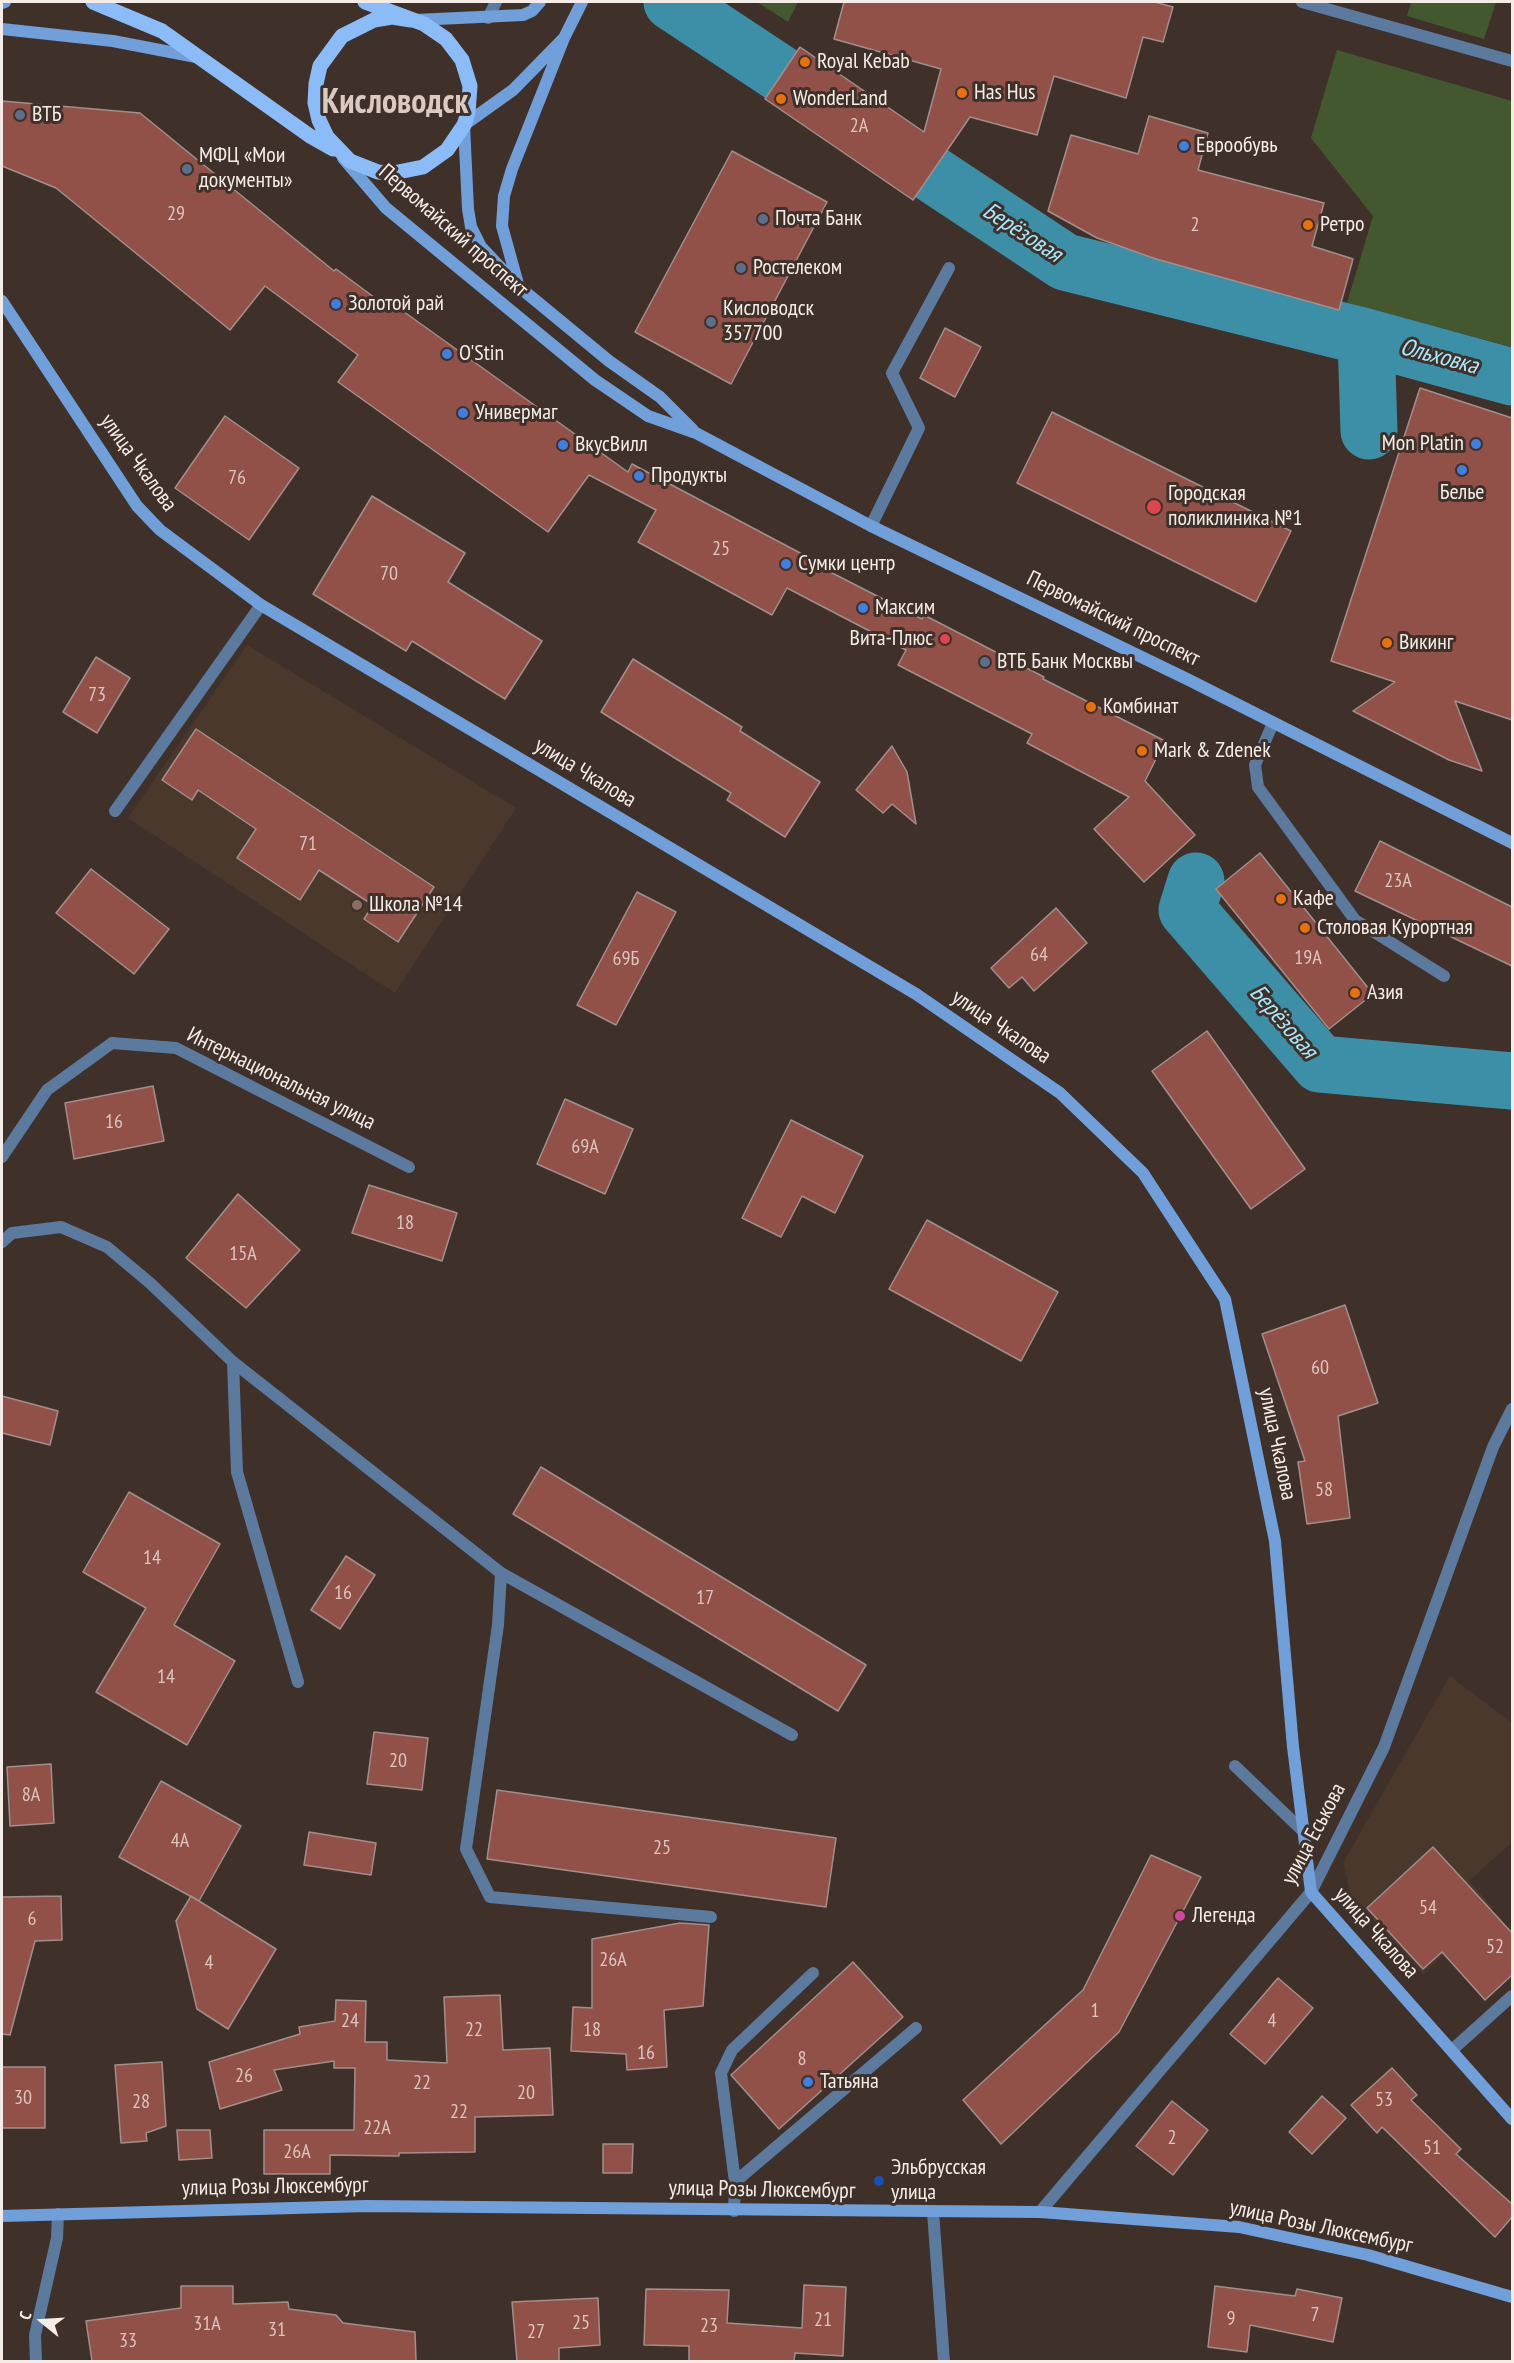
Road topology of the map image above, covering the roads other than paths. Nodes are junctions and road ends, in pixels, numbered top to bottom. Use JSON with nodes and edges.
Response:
{"nodes":[{"id":1,"x":93,"y":2,"type":"edge"},
{"id":2,"x":365,"y":2,"type":"edge"},
{"id":3,"x":496,"y":2,"type":"edge"},
{"id":4,"x":540,"y":2,"type":"edge"},
{"id":5,"x":582,"y":2,"type":"edge"},
{"id":6,"x":1302,"y":2,"type":"edge"},
{"id":7,"x":488,"y":18,"type":"junction"},
{"id":8,"x":411,"y":20,"type":"junction"},
{"id":9,"x":2,"y":29,"type":"edge"},
{"id":10,"x":564,"y":38,"type":"junction"},
{"id":11,"x":198,"y":57,"type":"junction"},
{"id":12,"x":1512,"y":61,"type":"edge"},
{"id":13,"x":464,"y":125,"type":"junction"},
{"id":14,"x":339,"y":152,"type":"junction"},
{"id":15,"x":949,"y":268,"type":"dead end"},
{"id":16,"x":518,"y":286,"type":"junction"},
{"id":17,"x":2,"y":301,"type":"edge"},
{"id":18,"x":696,"y":433,"type":"junction"},
{"id":19,"x":871,"y":526,"type":"junction"},
{"id":20,"x":261,"y":605,"type":"junction"},
{"id":21,"x":1273,"y":723,"type":"junction"},
{"id":22,"x":115,"y":811,"type":"dead end"},
{"id":23,"x":1512,"y":843,"type":"edge"},
{"id":24,"x":1444,"y":976,"type":"dead end"},
{"id":25,"x":2,"y":1157,"type":"edge"},
{"id":26,"x":409,"y":1167,"type":"dead end"},
{"id":27,"x":2,"y":1242,"type":"edge"},
{"id":28,"x":233,"y":1362,"type":"junction"},
{"id":29,"x":1512,"y":1409,"type":"edge"},
{"id":30,"x":501,"y":1573,"type":"junction"},
{"id":31,"x":298,"y":1682,"type":"dead end"},
{"id":32,"x":792,"y":1735,"type":"dead end"},
{"id":33,"x":1235,"y":1766,"type":"dead end"},
{"id":34,"x":1304,"y":1832,"type":"junction"},
{"id":35,"x":1311,"y":1892,"type":"junction"},
{"id":36,"x":711,"y":1917,"type":"dead end"},
{"id":37,"x":813,"y":1973,"type":"dead end"},
{"id":38,"x":1512,"y":1996,"type":"edge"},
{"id":39,"x":916,"y":2028,"type":"dead end"},
{"id":40,"x":1452,"y":2050,"type":"junction"},
{"id":41,"x":1512,"y":2118,"type":"edge"},
{"id":42,"x":735,"y":2182,"type":"junction"},
{"id":43,"x":734,"y":2211,"type":"junction"},
{"id":44,"x":933,"y":2212,"type":"junction"},
{"id":45,"x":1040,"y":2212,"type":"junction"},
{"id":46,"x":58,"y":2214,"type":"junction"},
{"id":47,"x":2,"y":2216,"type":"edge"},
{"id":48,"x":1512,"y":2297,"type":"edge"},
{"id":49,"x":36,"y":2361,"type":"edge"},
{"id":50,"x":944,"y":2361,"type":"edge"}],
"edges":[{"from":1,"to":11,"type":"main road","name":"Первомайский проспект"},
{"from":2,"to":8,"type":"main road","name":"Первомайский проспект"},
{"from":3,"to":7,"type":"street"},
{"from":4,"to":7,"type":"street"},
{"from":5,"to":10,"type":"street"},
{"from":6,"to":12,"type":"street"},
{"from":7,"to":8,"type":"street"},
{"from":8,"to":13,"type":"main road","name":"Первомайский проспект"},
{"from":8,"to":14,"type":"main road"},
{"from":9,"to":11,"type":"street"},
{"from":10,"to":13,"type":"street"},
{"from":10,"to":16,"type":"street"},
{"from":11,"to":14,"type":"main road","name":"Первомайский проспект"},
{"from":13,"to":14,"type":"main road"},
{"from":13,"to":16,"type":"street","name":"Первомайский проспект"},
{"from":14,"to":18,"type":"street","name":"Первомайский проспект"},
{"from":15,"to":19,"type":"street"},
{"from":16,"to":18,"type":"street","name":"Первомайский проспект"},
{"from":17,"to":20,"type":"street","name":"улица Чкалова"},
{"from":18,"to":19,"type":"street","name":"Первомайский проспект"},
{"from":19,"to":21,"type":"street","name":"Первомайский проспект"},
{"from":20,"to":22,"type":"street"},
{"from":20,"to":34,"type":"street","name":"улица Чкалова"},
{"from":21,"to":23,"type":"street","name":"Первомайский проспект"},
{"from":21,"to":24,"type":"street"},
{"from":25,"to":26,"type":"street","name":"Интернациональная улица"},
{"from":27,"to":28,"type":"street"},
{"from":28,"to":30,"type":"street"},
{"from":28,"to":31,"type":"street"},
{"from":29,"to":35,"type":"street","name":"улица Еськова"},
{"from":30,"to":32,"type":"street"},
{"from":30,"to":36,"type":"street"},
{"from":33,"to":34,"type":"street"},
{"from":34,"to":35,"type":"street","name":"улица Чкалова"},
{"from":35,"to":40,"type":"street","name":"улица Чкалова"},
{"from":35,"to":45,"type":"street","name":"улица Еськова"},
{"from":37,"to":42,"type":"street"},
{"from":38,"to":40,"type":"street"},
{"from":39,"to":42,"type":"street"},
{"from":40,"to":41,"type":"street","name":"улица Чкалова"},
{"from":42,"to":43,"type":"street"},
{"from":43,"to":44,"type":"street","name":"улица Розы Люксембург"},
{"from":43,"to":46,"type":"street","name":"улица Розы Люксембург"},
{"from":44,"to":45,"type":"street","name":"улица Розы Люксембург"},
{"from":44,"to":50,"type":"street"},
{"from":45,"to":48,"type":"street","name":"улица Розы Люксембург"},
{"from":46,"to":47,"type":"street","name":"улица Розы Люксембург"},
{"from":46,"to":49,"type":"street"}]}
